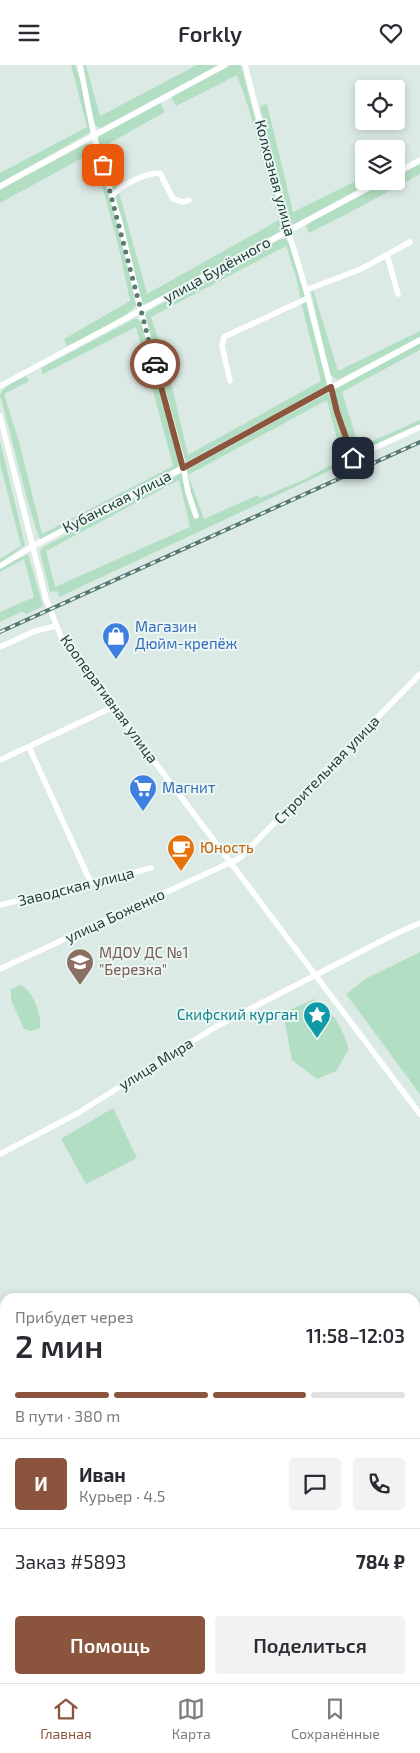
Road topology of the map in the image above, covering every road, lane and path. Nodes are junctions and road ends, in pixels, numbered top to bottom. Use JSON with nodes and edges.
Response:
{"nodes":[{"id":1,"x":80,"y":65,"type":"edge"},
{"id":2,"x":224,"y":65,"type":"edge"},
{"id":3,"x":245,"y":65,"type":"edge"},
{"id":4,"x":94,"y":136,"type":"junction"},
{"id":5,"x":420,"y":160,"type":"edge"},
{"id":6,"x":405,"y":168,"type":"edge"},
{"id":7,"x":0,"y":186,"type":"edge"},
{"id":8,"x":364,"y":190,"type":"edge"},
{"id":9,"x":112,"y":196,"type":"junction"},
{"id":10,"x":189,"y":200,"type":"dead end"},
{"id":11,"x":289,"y":230,"type":"junction"},
{"id":12,"x":410,"y":242,"type":"dead end"},
{"id":13,"x":387,"y":255,"type":"junction"},
{"id":14,"x":306,"y":290,"type":"junction"},
{"id":15,"x":398,"y":294,"type":"dead end"},
{"id":16,"x":308,"y":298,"type":"junction"},
{"id":17,"x":141,"y":311,"type":"junction"},
{"id":18,"x":420,"y":340,"type":"edge"},
{"id":19,"x":230,"y":381,"type":"dead end"},
{"id":20,"x":0,"y":387,"type":"edge"},
{"id":21,"x":331,"y":387,"type":"junction"},
{"id":22,"x":0,"y":415,"type":"edge"},
{"id":23,"x":420,"y":427,"type":"edge"},
{"id":24,"x":183,"y":468,"type":"junction"},
{"id":25,"x":196,"y":516,"type":"dead end"},
{"id":26,"x":33,"y":546,"type":"junction"},
{"id":27,"x":0,"y":566,"type":"edge"},
{"id":28,"x":56,"y":626,"type":"junction"},
{"id":29,"x":0,"y":647,"type":"edge"},
{"id":30,"x":420,"y":674,"type":"edge"},
{"id":31,"x":113,"y":707,"type":"junction"},
{"id":32,"x":29,"y":747,"type":"junction"},
{"id":33,"x":0,"y":760,"type":"edge"},
{"id":34,"x":231,"y":864,"type":"junction"},
{"id":35,"x":151,"y":868,"type":"dead end"},
{"id":36,"x":91,"y":883,"type":"junction"},
{"id":37,"x":0,"y":905,"type":"edge"},
{"id":38,"x":420,"y":923,"type":"edge"},
{"id":39,"x":0,"y":969,"type":"edge"},
{"id":40,"x":314,"y":975,"type":"junction"},
{"id":41,"x":420,"y":1114,"type":"edge"},
{"id":42,"x":0,"y":1155,"type":"edge"}],
"edges":[{"from":1,"to":4,"type":"street"},
{"from":2,"to":4,"type":"street"},
{"from":3,"to":11,"type":"street","name":"Колхозная улица"},
{"from":4,"to":7,"type":"street"},
{"from":4,"to":9,"type":"street"},
{"from":5,"to":6,"type":"street"},
{"from":8,"to":11,"type":"street","name":"улица Будённого"},
{"from":9,"to":10,"type":"street"},
{"from":9,"to":17,"type":"street"},
{"from":11,"to":14,"type":"street","name":"Колхозная улица"},
{"from":11,"to":17,"type":"street","name":"улица Будённого"},
{"from":12,"to":13,"type":"street"},
{"from":13,"to":14,"type":"street"},
{"from":13,"to":15,"type":"street"},
{"from":14,"to":16,"type":"street","name":"Колхозная улица"},
{"from":16,"to":19,"type":"street"},
{"from":16,"to":21,"type":"street","name":"Колхозная улица"},
{"from":17,"to":20,"type":"street","name":"улица Будённого"},
{"from":17,"to":24,"type":"street"},
{"from":18,"to":21,"type":"street","name":"Кубанская улица"},
{"from":21,"to":23,"type":"street","name":"Колхозная улица"},
{"from":21,"to":24,"type":"street","name":"Кубанская улица"},
{"from":22,"to":26,"type":"street","name":"Кооперативная улица"},
{"from":24,"to":25,"type":"street"},
{"from":24,"to":26,"type":"street","name":"Кубанская улица"},
{"from":26,"to":27,"type":"street","name":"Кубанская улица"},
{"from":26,"to":28,"type":"street","name":"Кооперативная улица"},
{"from":28,"to":29,"type":"street"},
{"from":28,"to":31,"type":"street","name":"Кооперативная улица"},
{"from":30,"to":34,"type":"street","name":"Строительная улица"},
{"from":31,"to":32,"type":"street"},
{"from":31,"to":34,"type":"street","name":"Кооперативная улица"},
{"from":32,"to":33,"type":"street"},
{"from":32,"to":36,"type":"street"},
{"from":34,"to":39,"type":"street","name":"улица Боженко"},
{"from":34,"to":40,"type":"street","name":"Кооперативная улица"},
{"from":35,"to":36,"type":"street","name":"Заводская улица"},
{"from":36,"to":37,"type":"street","name":"Заводская улица"},
{"from":38,"to":40,"type":"street","name":"улица Мира"},
{"from":40,"to":41,"type":"street","name":"Кооперативная улица"},
{"from":40,"to":42,"type":"street","name":"улица Мира"}]}
